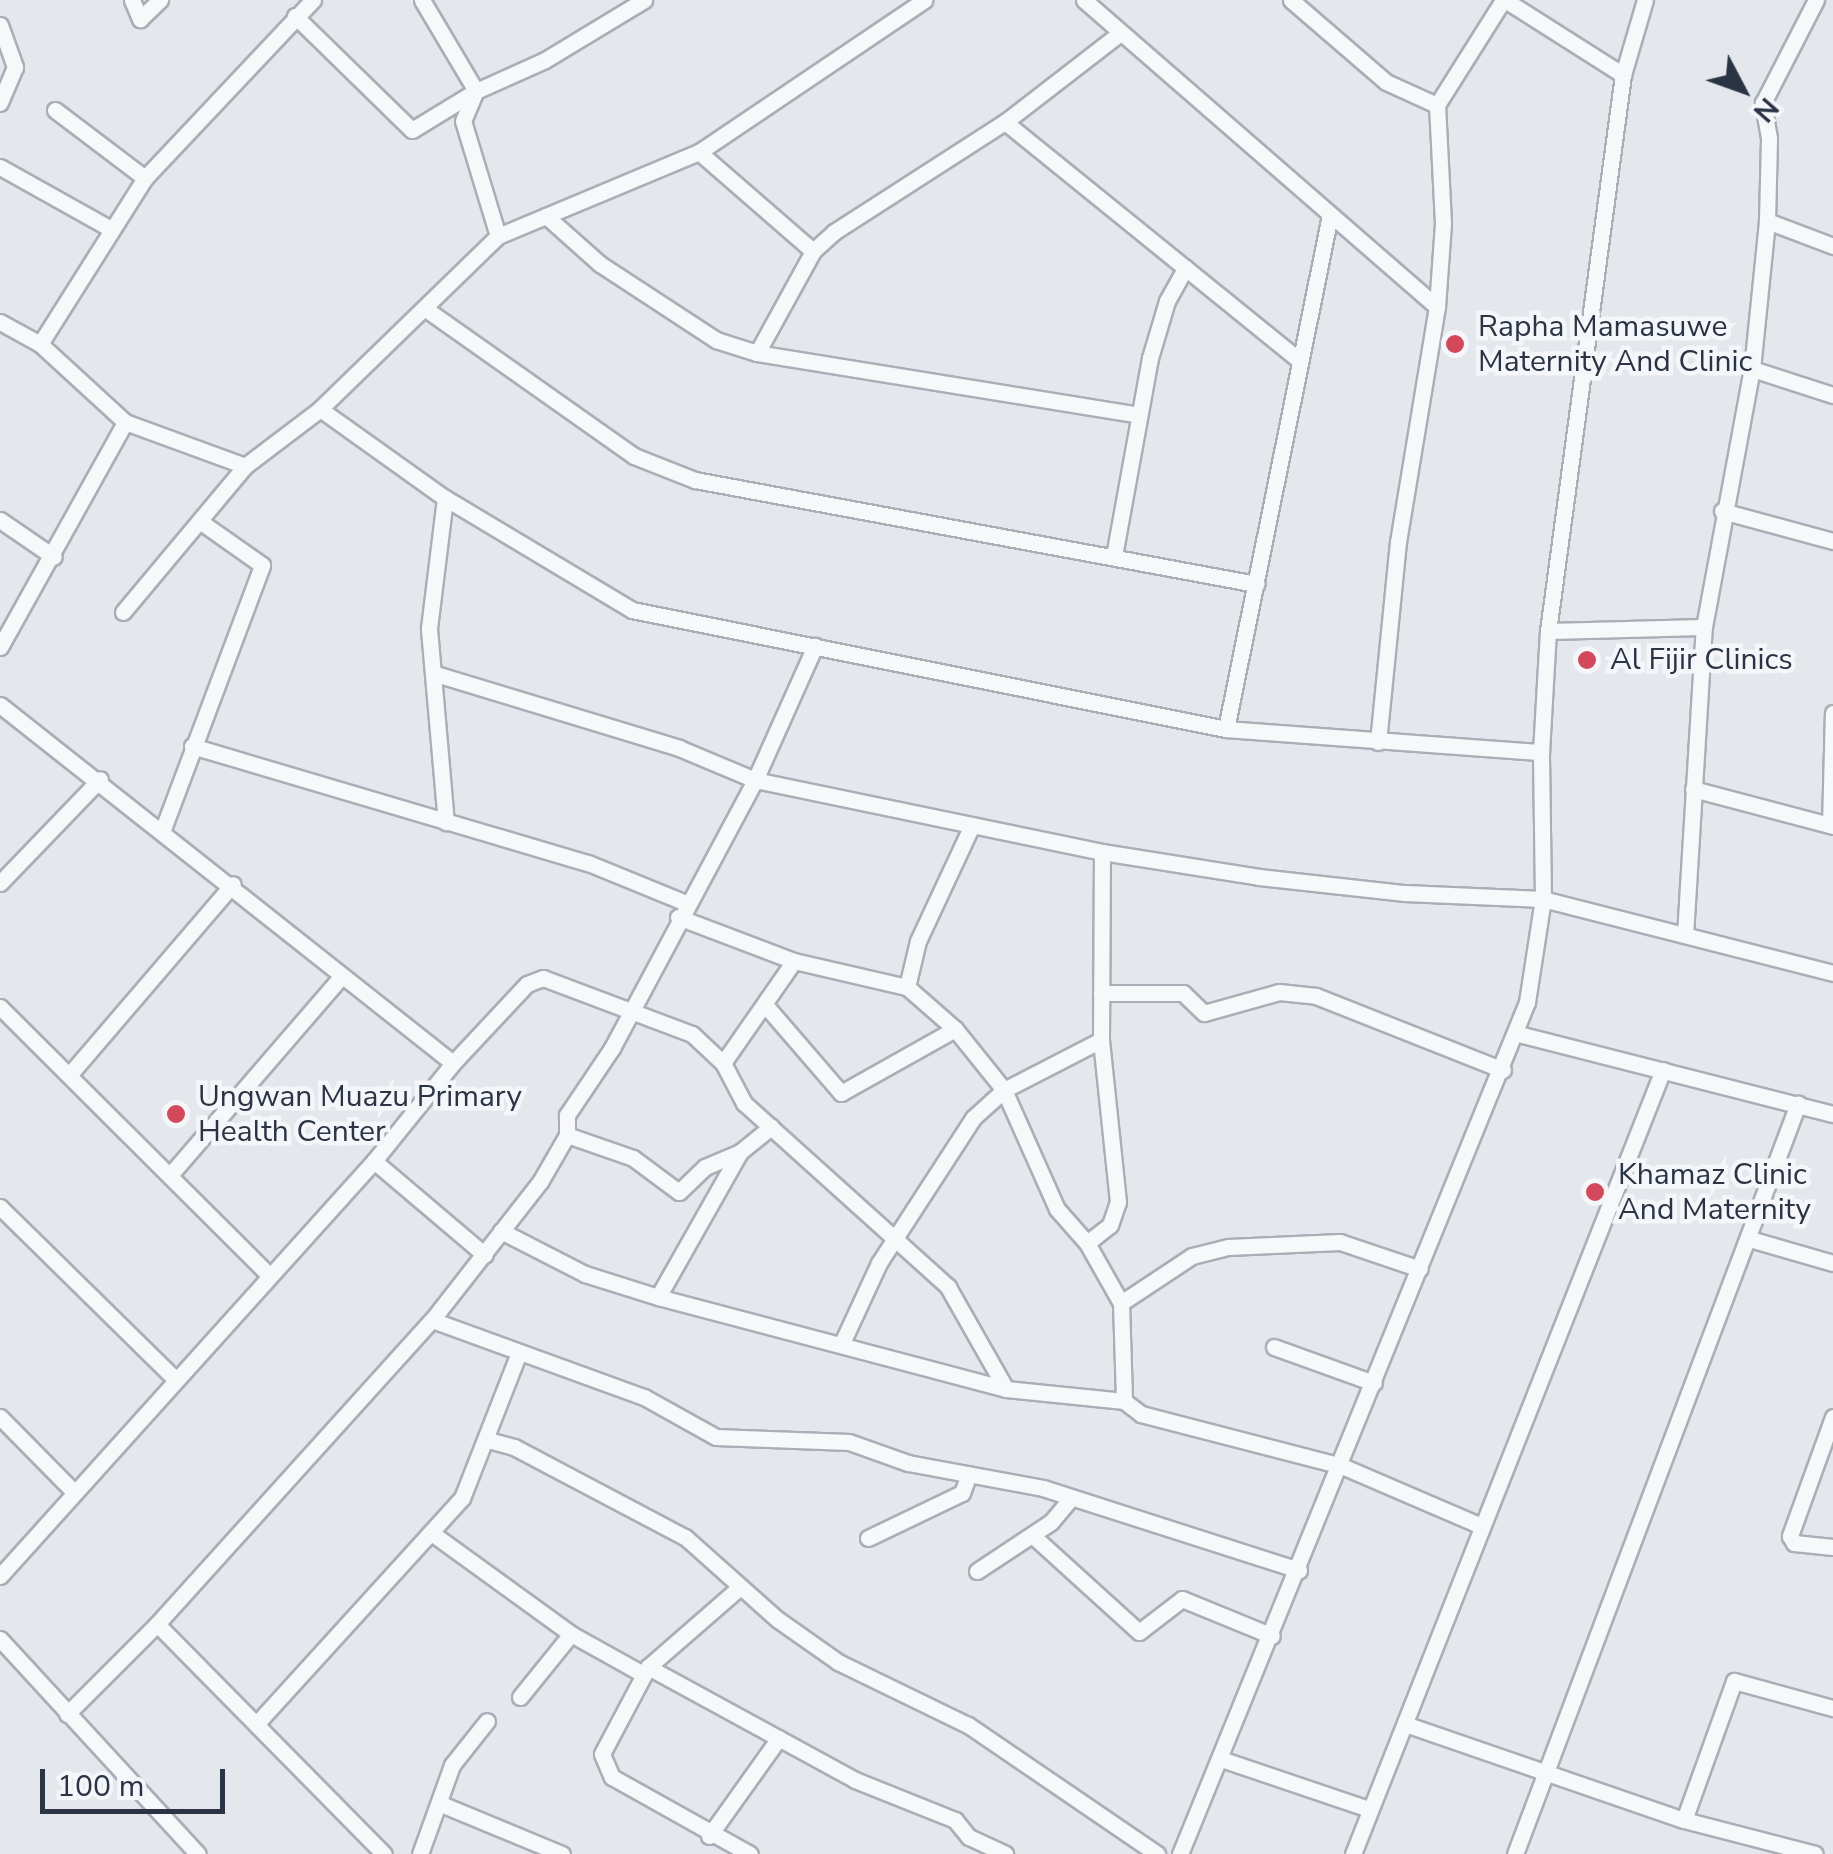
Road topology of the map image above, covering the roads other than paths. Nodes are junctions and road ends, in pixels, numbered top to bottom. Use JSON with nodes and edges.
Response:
{"nodes":[{"id":1,"x":132,"y":0,"type":"edge"},
{"id":2,"x":160,"y":0,"type":"edge"},
{"id":3,"x":313,"y":0,"type":"edge"},
{"id":4,"x":422,"y":0,"type":"edge"},
{"id":5,"x":644,"y":0,"type":"edge"},
{"id":6,"x":924,"y":0,"type":"edge"},
{"id":7,"x":1084,"y":0,"type":"edge"},
{"id":8,"x":1291,"y":0,"type":"edge"},
{"id":9,"x":1504,"y":0,"type":"edge"},
{"id":10,"x":1644,"y":0,"type":"edge"},
{"id":11,"x":1816,"y":0,"type":"edge"},
{"id":12,"x":295,"y":16,"type":"junction"},
{"id":13,"x":0,"y":25,"type":"edge"},
{"id":14,"x":1120,"y":33,"type":"junction"},
{"id":15,"x":1623,"y":75,"type":"junction"},
{"id":16,"x":476,"y":91,"type":"junction"},
{"id":17,"x":0,"y":103,"type":"edge"},
{"id":18,"x":1437,"y":105,"type":"junction"},
{"id":19,"x":56,"y":110,"type":"dead end"},
{"id":20,"x":1005,"y":122,"type":"junction"},
{"id":21,"x":699,"y":152,"type":"junction"},
{"id":22,"x":0,"y":167,"type":"edge"},
{"id":23,"x":146,"y":178,"type":"junction"},
{"id":24,"x":1330,"y":215,"type":"junction"},
{"id":25,"x":546,"y":216,"type":"junction"},
{"id":26,"x":1767,"y":221,"type":"junction"},
{"id":27,"x":109,"y":228,"type":"junction"},
{"id":28,"x":498,"y":236,"type":"junction"},
{"id":29,"x":1833,"y":246,"type":"edge"},
{"id":30,"x":813,"y":251,"type":"junction"},
{"id":31,"x":1185,"y":268,"type":"junction"},
{"id":32,"x":1437,"y":307,"type":"junction"},
{"id":33,"x":427,"y":310,"type":"junction"},
{"id":34,"x":0,"y":322,"type":"edge"},
{"id":35,"x":40,"y":344,"type":"junction"},
{"id":36,"x":758,"y":352,"type":"junction"},
{"id":37,"x":1300,"y":362,"type":"junction"},
{"id":38,"x":1752,"y":369,"type":"junction"},
{"id":39,"x":1833,"y":395,"type":"edge"},
{"id":40,"x":320,"y":408,"type":"junction"},
{"id":41,"x":1138,"y":415,"type":"junction"},
{"id":42,"x":125,"y":422,"type":"junction"},
{"id":43,"x":245,"y":466,"type":"junction"},
{"id":44,"x":445,"y":498,"type":"junction"},
{"id":45,"x":1722,"y":511,"type":"junction"},
{"id":46,"x":0,"y":520,"type":"edge"},
{"id":47,"x":201,"y":522,"type":"junction"},
{"id":48,"x":1833,"y":541,"type":"edge"},
{"id":49,"x":1114,"y":556,"type":"junction"},
{"id":50,"x":54,"y":557,"type":"junction"},
{"id":51,"x":1256,"y":584,"type":"junction"},
{"id":52,"x":123,"y":612,"type":"dead end"},
{"id":53,"x":1704,"y":627,"type":"junction"},
{"id":54,"x":1548,"y":631,"type":"junction"},
{"id":55,"x":0,"y":646,"type":"edge"},
{"id":56,"x":814,"y":646,"type":"junction"},
{"id":57,"x":436,"y":674,"type":"junction"},
{"id":58,"x":0,"y":705,"type":"edge"},
{"id":59,"x":1833,"y":713,"type":"edge"},
{"id":60,"x":1226,"y":729,"type":"junction"},
{"id":61,"x":1378,"y":742,"type":"junction"},
{"id":62,"x":192,"y":746,"type":"junction"},
{"id":63,"x":1540,"y":752,"type":"junction"},
{"id":64,"x":100,"y":779,"type":"junction"},
{"id":65,"x":754,"y":780,"type":"junction"},
{"id":66,"x":1693,"y":789,"type":"junction"},
{"id":67,"x":446,"y":822,"type":"junction"},
{"id":68,"x":972,"y":825,"type":"junction"},
{"id":69,"x":1831,"y":826,"type":"edge"},
{"id":70,"x":163,"y":829,"type":"junction"},
{"id":71,"x":1102,"y":852,"type":"junction"},
{"id":72,"x":0,"y":882,"type":"edge"},
{"id":73,"x":232,"y":884,"type":"junction"},
{"id":74,"x":1542,"y":898,"type":"junction"},
{"id":75,"x":682,"y":910,"type":"junction"},
{"id":76,"x":1685,"y":935,"type":"junction"},
{"id":77,"x":794,"y":961,"type":"junction"},
{"id":78,"x":1833,"y":973,"type":"edge"},
{"id":79,"x":342,"y":976,"type":"junction"},
{"id":80,"x":907,"y":988,"type":"junction"},
{"id":81,"x":1101,"y":993,"type":"junction"},
{"id":82,"x":766,"y":1006,"type":"junction"},
{"id":83,"x":0,"y":1007,"type":"edge"},
{"id":84,"x":631,"y":1007,"type":"junction"},
{"id":85,"x":955,"y":1029,"type":"junction"},
{"id":86,"x":1519,"y":1034,"type":"junction"},
{"id":87,"x":1100,"y":1040,"type":"junction"},
{"id":88,"x":454,"y":1063,"type":"junction"},
{"id":89,"x":722,"y":1063,"type":"junction"},
{"id":90,"x":1503,"y":1070,"type":"junction"},
{"id":91,"x":1664,"y":1070,"type":"junction"},
{"id":92,"x":70,"y":1074,"type":"junction"},
{"id":93,"x":1004,"y":1090,"type":"junction"},
{"id":94,"x":1798,"y":1104,"type":"junction"},
{"id":95,"x":1833,"y":1114,"type":"edge"},
{"id":96,"x":771,"y":1126,"type":"junction"},
{"id":97,"x":567,"y":1136,"type":"junction"},
{"id":98,"x":740,"y":1152,"type":"junction"},
{"id":99,"x":374,"y":1161,"type":"junction"},
{"id":100,"x":170,"y":1175,"type":"junction"},
{"id":101,"x":0,"y":1207,"type":"edge"},
{"id":102,"x":501,"y":1231,"type":"junction"},
{"id":103,"x":894,"y":1238,"type":"junction"},
{"id":104,"x":1750,"y":1239,"type":"junction"},
{"id":105,"x":1087,"y":1243,"type":"junction"},
{"id":106,"x":485,"y":1255,"type":"junction"},
{"id":107,"x":1833,"y":1263,"type":"edge"},
{"id":108,"x":1420,"y":1269,"type":"junction"},
{"id":109,"x":269,"y":1275,"type":"junction"},
{"id":110,"x":658,"y":1297,"type":"junction"},
{"id":111,"x":1122,"y":1303,"type":"junction"},
{"id":112,"x":432,"y":1320,"type":"junction"},
{"id":113,"x":842,"y":1343,"type":"junction"},
{"id":114,"x":1274,"y":1347,"type":"dead end"},
{"id":115,"x":518,"y":1355,"type":"junction"},
{"id":116,"x":173,"y":1377,"type":"junction"},
{"id":117,"x":1374,"y":1383,"type":"junction"},
{"id":118,"x":1006,"y":1389,"type":"junction"},
{"id":119,"x":1124,"y":1401,"type":"junction"},
{"id":120,"x":0,"y":1416,"type":"edge"},
{"id":121,"x":1833,"y":1418,"type":"edge"},
{"id":122,"x":488,"y":1440,"type":"junction"},
{"id":123,"x":1342,"y":1466,"type":"junction"},
{"id":124,"x":969,"y":1474,"type":"junction"},
{"id":125,"x":74,"y":1492,"type":"junction"},
{"id":126,"x":1071,"y":1498,"type":"junction"},
{"id":127,"x":1479,"y":1526,"type":"junction"},
{"id":128,"x":433,"y":1534,"type":"junction"},
{"id":129,"x":1032,"y":1535,"type":"junction"},
{"id":130,"x":868,"y":1538,"type":"dead end"},
{"id":131,"x":1833,"y":1548,"type":"edge"},
{"id":132,"x":1300,"y":1570,"type":"junction"},
{"id":133,"x":977,"y":1571,"type":"dead end"},
{"id":134,"x":0,"y":1576,"type":"edge"},
{"id":135,"x":740,"y":1588,"type":"junction"},
{"id":136,"x":157,"y":1624,"type":"junction"},
{"id":137,"x":571,"y":1634,"type":"junction"},
{"id":138,"x":1272,"y":1636,"type":"junction"},
{"id":139,"x":0,"y":1640,"type":"edge"},
{"id":140,"x":646,"y":1671,"type":"junction"},
{"id":141,"x":520,"y":1697,"type":"dead end"},
{"id":142,"x":1833,"y":1708,"type":"edge"},
{"id":143,"x":67,"y":1714,"type":"junction"},
{"id":144,"x":259,"y":1721,"type":"junction"},
{"id":145,"x":487,"y":1721,"type":"dead end"},
{"id":146,"x":1404,"y":1724,"type":"junction"},
{"id":147,"x":778,"y":1738,"type":"junction"},
{"id":148,"x":1221,"y":1759,"type":"junction"},
{"id":149,"x":1545,"y":1776,"type":"junction"},
{"id":150,"x":441,"y":1804,"type":"junction"},
{"id":151,"x":1369,"y":1809,"type":"junction"},
{"id":152,"x":1684,"y":1820,"type":"junction"},
{"id":153,"x":709,"y":1836,"type":"junction"},
{"id":154,"x":198,"y":1854,"type":"edge"},
{"id":155,"x":384,"y":1854,"type":"edge"},
{"id":156,"x":420,"y":1854,"type":"edge"},
{"id":157,"x":562,"y":1854,"type":"edge"},
{"id":158,"x":750,"y":1854,"type":"edge"},
{"id":159,"x":1005,"y":1854,"type":"edge"},
{"id":160,"x":1157,"y":1854,"type":"edge"},
{"id":161,"x":1180,"y":1854,"type":"edge"},
{"id":162,"x":1353,"y":1854,"type":"edge"},
{"id":163,"x":1515,"y":1854,"type":"edge"},
{"id":164,"x":1815,"y":1854,"type":"edge"}],
"edges":[{"from":1,"to":2,"type":"street"},
{"from":3,"to":12,"type":"street"},
{"from":4,"to":16,"type":"street"},
{"from":5,"to":16,"type":"street"},
{"from":6,"to":21,"type":"street"},
{"from":7,"to":14,"type":"street"},
{"from":8,"to":18,"type":"street"},
{"from":9,"to":15,"type":"street"},
{"from":9,"to":18,"type":"street"},
{"from":10,"to":15,"type":"street"},
{"from":11,"to":26,"type":"street"},
{"from":12,"to":16,"type":"street"},
{"from":12,"to":23,"type":"street"},
{"from":13,"to":17,"type":"street"},
{"from":14,"to":20,"type":"street"},
{"from":14,"to":24,"type":"street"},
{"from":15,"to":54,"type":"street"},
{"from":16,"to":28,"type":"street"},
{"from":18,"to":32,"type":"street"},
{"from":19,"to":23,"type":"street"},
{"from":20,"to":30,"type":"street"},
{"from":20,"to":31,"type":"street"},
{"from":21,"to":25,"type":"street"},
{"from":21,"to":30,"type":"street"},
{"from":22,"to":27,"type":"street"},
{"from":23,"to":27,"type":"street"},
{"from":24,"to":32,"type":"street"},
{"from":24,"to":37,"type":"street"},
{"from":25,"to":28,"type":"street"},
{"from":25,"to":36,"type":"street"},
{"from":26,"to":29,"type":"street"},
{"from":26,"to":38,"type":"street"},
{"from":27,"to":35,"type":"street"},
{"from":28,"to":33,"type":"street"},
{"from":30,"to":36,"type":"street"},
{"from":31,"to":37,"type":"street"},
{"from":31,"to":41,"type":"street"},
{"from":32,"to":61,"type":"street"},
{"from":33,"to":40,"type":"street"},
{"from":33,"to":49,"type":"street"},
{"from":34,"to":35,"type":"street"},
{"from":35,"to":42,"type":"street"},
{"from":36,"to":41,"type":"street"},
{"from":37,"to":51,"type":"street"},
{"from":38,"to":39,"type":"street"},
{"from":38,"to":45,"type":"street"},
{"from":40,"to":43,"type":"street"},
{"from":40,"to":44,"type":"street"},
{"from":41,"to":49,"type":"street"},
{"from":42,"to":43,"type":"street"},
{"from":42,"to":50,"type":"street"},
{"from":43,"to":47,"type":"street"},
{"from":44,"to":56,"type":"street"},
{"from":44,"to":57,"type":"street"},
{"from":45,"to":48,"type":"street"},
{"from":45,"to":53,"type":"street"},
{"from":46,"to":50,"type":"street"},
{"from":47,"to":52,"type":"street"},
{"from":47,"to":62,"type":"street"},
{"from":49,"to":51,"type":"street"},
{"from":50,"to":55,"type":"street"},
{"from":51,"to":60,"type":"street"},
{"from":53,"to":54,"type":"street"},
{"from":53,"to":66,"type":"street"},
{"from":54,"to":63,"type":"street"},
{"from":56,"to":60,"type":"street"},
{"from":56,"to":65,"type":"street"},
{"from":57,"to":65,"type":"street"},
{"from":57,"to":67,"type":"street"},
{"from":58,"to":64,"type":"street"},
{"from":59,"to":69,"type":"street"},
{"from":60,"to":61,"type":"street"},
{"from":61,"to":63,"type":"street"},
{"from":62,"to":67,"type":"street"},
{"from":62,"to":70,"type":"street"},
{"from":63,"to":74,"type":"street"},
{"from":64,"to":70,"type":"street"},
{"from":64,"to":72,"type":"street"},
{"from":65,"to":68,"type":"street"},
{"from":65,"to":75,"type":"street"},
{"from":66,"to":69,"type":"street"},
{"from":66,"to":76,"type":"street"},
{"from":67,"to":75,"type":"street"},
{"from":68,"to":71,"type":"street"},
{"from":68,"to":80,"type":"street"},
{"from":70,"to":73,"type":"street"},
{"from":71,"to":74,"type":"street"},
{"from":71,"to":81,"type":"street"},
{"from":73,"to":79,"type":"street"},
{"from":73,"to":92,"type":"street"},
{"from":74,"to":76,"type":"street"},
{"from":74,"to":86,"type":"street"},
{"from":75,"to":77,"type":"street"},
{"from":75,"to":84,"type":"street"},
{"from":76,"to":78,"type":"street"},
{"from":77,"to":80,"type":"street"},
{"from":77,"to":82,"type":"street"},
{"from":79,"to":88,"type":"street"},
{"from":79,"to":100,"type":"street"},
{"from":80,"to":85,"type":"street"},
{"from":81,"to":87,"type":"street"},
{"from":81,"to":90,"type":"street"},
{"from":82,"to":85,"type":"street"},
{"from":82,"to":89,"type":"street"},
{"from":83,"to":92,"type":"street"},
{"from":84,"to":88,"type":"street"},
{"from":84,"to":89,"type":"street"},
{"from":84,"to":97,"type":"street"},
{"from":85,"to":93,"type":"street"},
{"from":86,"to":90,"type":"street"},
{"from":86,"to":91,"type":"street"},
{"from":87,"to":93,"type":"street"},
{"from":87,"to":105,"type":"street"},
{"from":88,"to":99,"type":"street"},
{"from":89,"to":96,"type":"street"},
{"from":90,"to":108,"type":"street"},
{"from":91,"to":94,"type":"street"},
{"from":91,"to":127,"type":"street"},
{"from":92,"to":100,"type":"street"},
{"from":93,"to":103,"type":"street"},
{"from":93,"to":105,"type":"street"},
{"from":94,"to":95,"type":"street"},
{"from":94,"to":104,"type":"street"},
{"from":96,"to":98,"type":"street"},
{"from":96,"to":103,"type":"street"},
{"from":97,"to":98,"type":"street"},
{"from":97,"to":102,"type":"street"},
{"from":98,"to":110,"type":"street"},
{"from":99,"to":106,"type":"street"},
{"from":99,"to":109,"type":"street"},
{"from":100,"to":109,"type":"street"},
{"from":101,"to":116,"type":"street"},
{"from":102,"to":106,"type":"street"},
{"from":102,"to":110,"type":"street"},
{"from":103,"to":113,"type":"street"},
{"from":103,"to":118,"type":"street"},
{"from":104,"to":107,"type":"street"},
{"from":104,"to":149,"type":"street"},
{"from":105,"to":111,"type":"street"},
{"from":106,"to":112,"type":"street"},
{"from":108,"to":111,"type":"street"},
{"from":108,"to":117,"type":"street"},
{"from":109,"to":116,"type":"street"},
{"from":110,"to":113,"type":"street"},
{"from":111,"to":119,"type":"street"},
{"from":112,"to":115,"type":"street"},
{"from":112,"to":136,"type":"street"},
{"from":113,"to":118,"type":"street"},
{"from":114,"to":117,"type":"street"},
{"from":115,"to":122,"type":"street"},
{"from":115,"to":124,"type":"street"},
{"from":116,"to":125,"type":"street"},
{"from":117,"to":123,"type":"street"},
{"from":118,"to":119,"type":"street"},
{"from":119,"to":123,"type":"street"},
{"from":120,"to":125,"type":"street"},
{"from":121,"to":131,"type":"street"},
{"from":122,"to":128,"type":"street"},
{"from":122,"to":135,"type":"street"},
{"from":123,"to":127,"type":"street"},
{"from":123,"to":132,"type":"street"},
{"from":124,"to":126,"type":"street"},
{"from":124,"to":130,"type":"street"},
{"from":125,"to":134,"type":"street"},
{"from":126,"to":129,"type":"street"},
{"from":126,"to":132,"type":"street"},
{"from":127,"to":146,"type":"street"},
{"from":128,"to":137,"type":"street"},
{"from":128,"to":144,"type":"street"},
{"from":129,"to":133,"type":"street"},
{"from":129,"to":138,"type":"street"},
{"from":132,"to":138,"type":"street"},
{"from":135,"to":140,"type":"street"},
{"from":135,"to":160,"type":"street"},
{"from":136,"to":143,"type":"street"},
{"from":136,"to":144,"type":"street"},
{"from":137,"to":140,"type":"street"},
{"from":137,"to":141,"type":"street"},
{"from":138,"to":148,"type":"street"},
{"from":139,"to":143,"type":"street"},
{"from":140,"to":147,"type":"street"},
{"from":140,"to":153,"type":"street"},
{"from":142,"to":152,"type":"street"},
{"from":143,"to":154,"type":"street"},
{"from":144,"to":155,"type":"street"},
{"from":145,"to":150,"type":"street"},
{"from":146,"to":149,"type":"street"},
{"from":146,"to":151,"type":"street"},
{"from":147,"to":153,"type":"street"},
{"from":147,"to":159,"type":"street"},
{"from":148,"to":151,"type":"street"},
{"from":148,"to":161,"type":"street"},
{"from":149,"to":152,"type":"street"},
{"from":149,"to":163,"type":"street"},
{"from":150,"to":156,"type":"street"},
{"from":150,"to":157,"type":"street"},
{"from":151,"to":162,"type":"street"},
{"from":152,"to":164,"type":"street"},
{"from":153,"to":158,"type":"street"}]}
